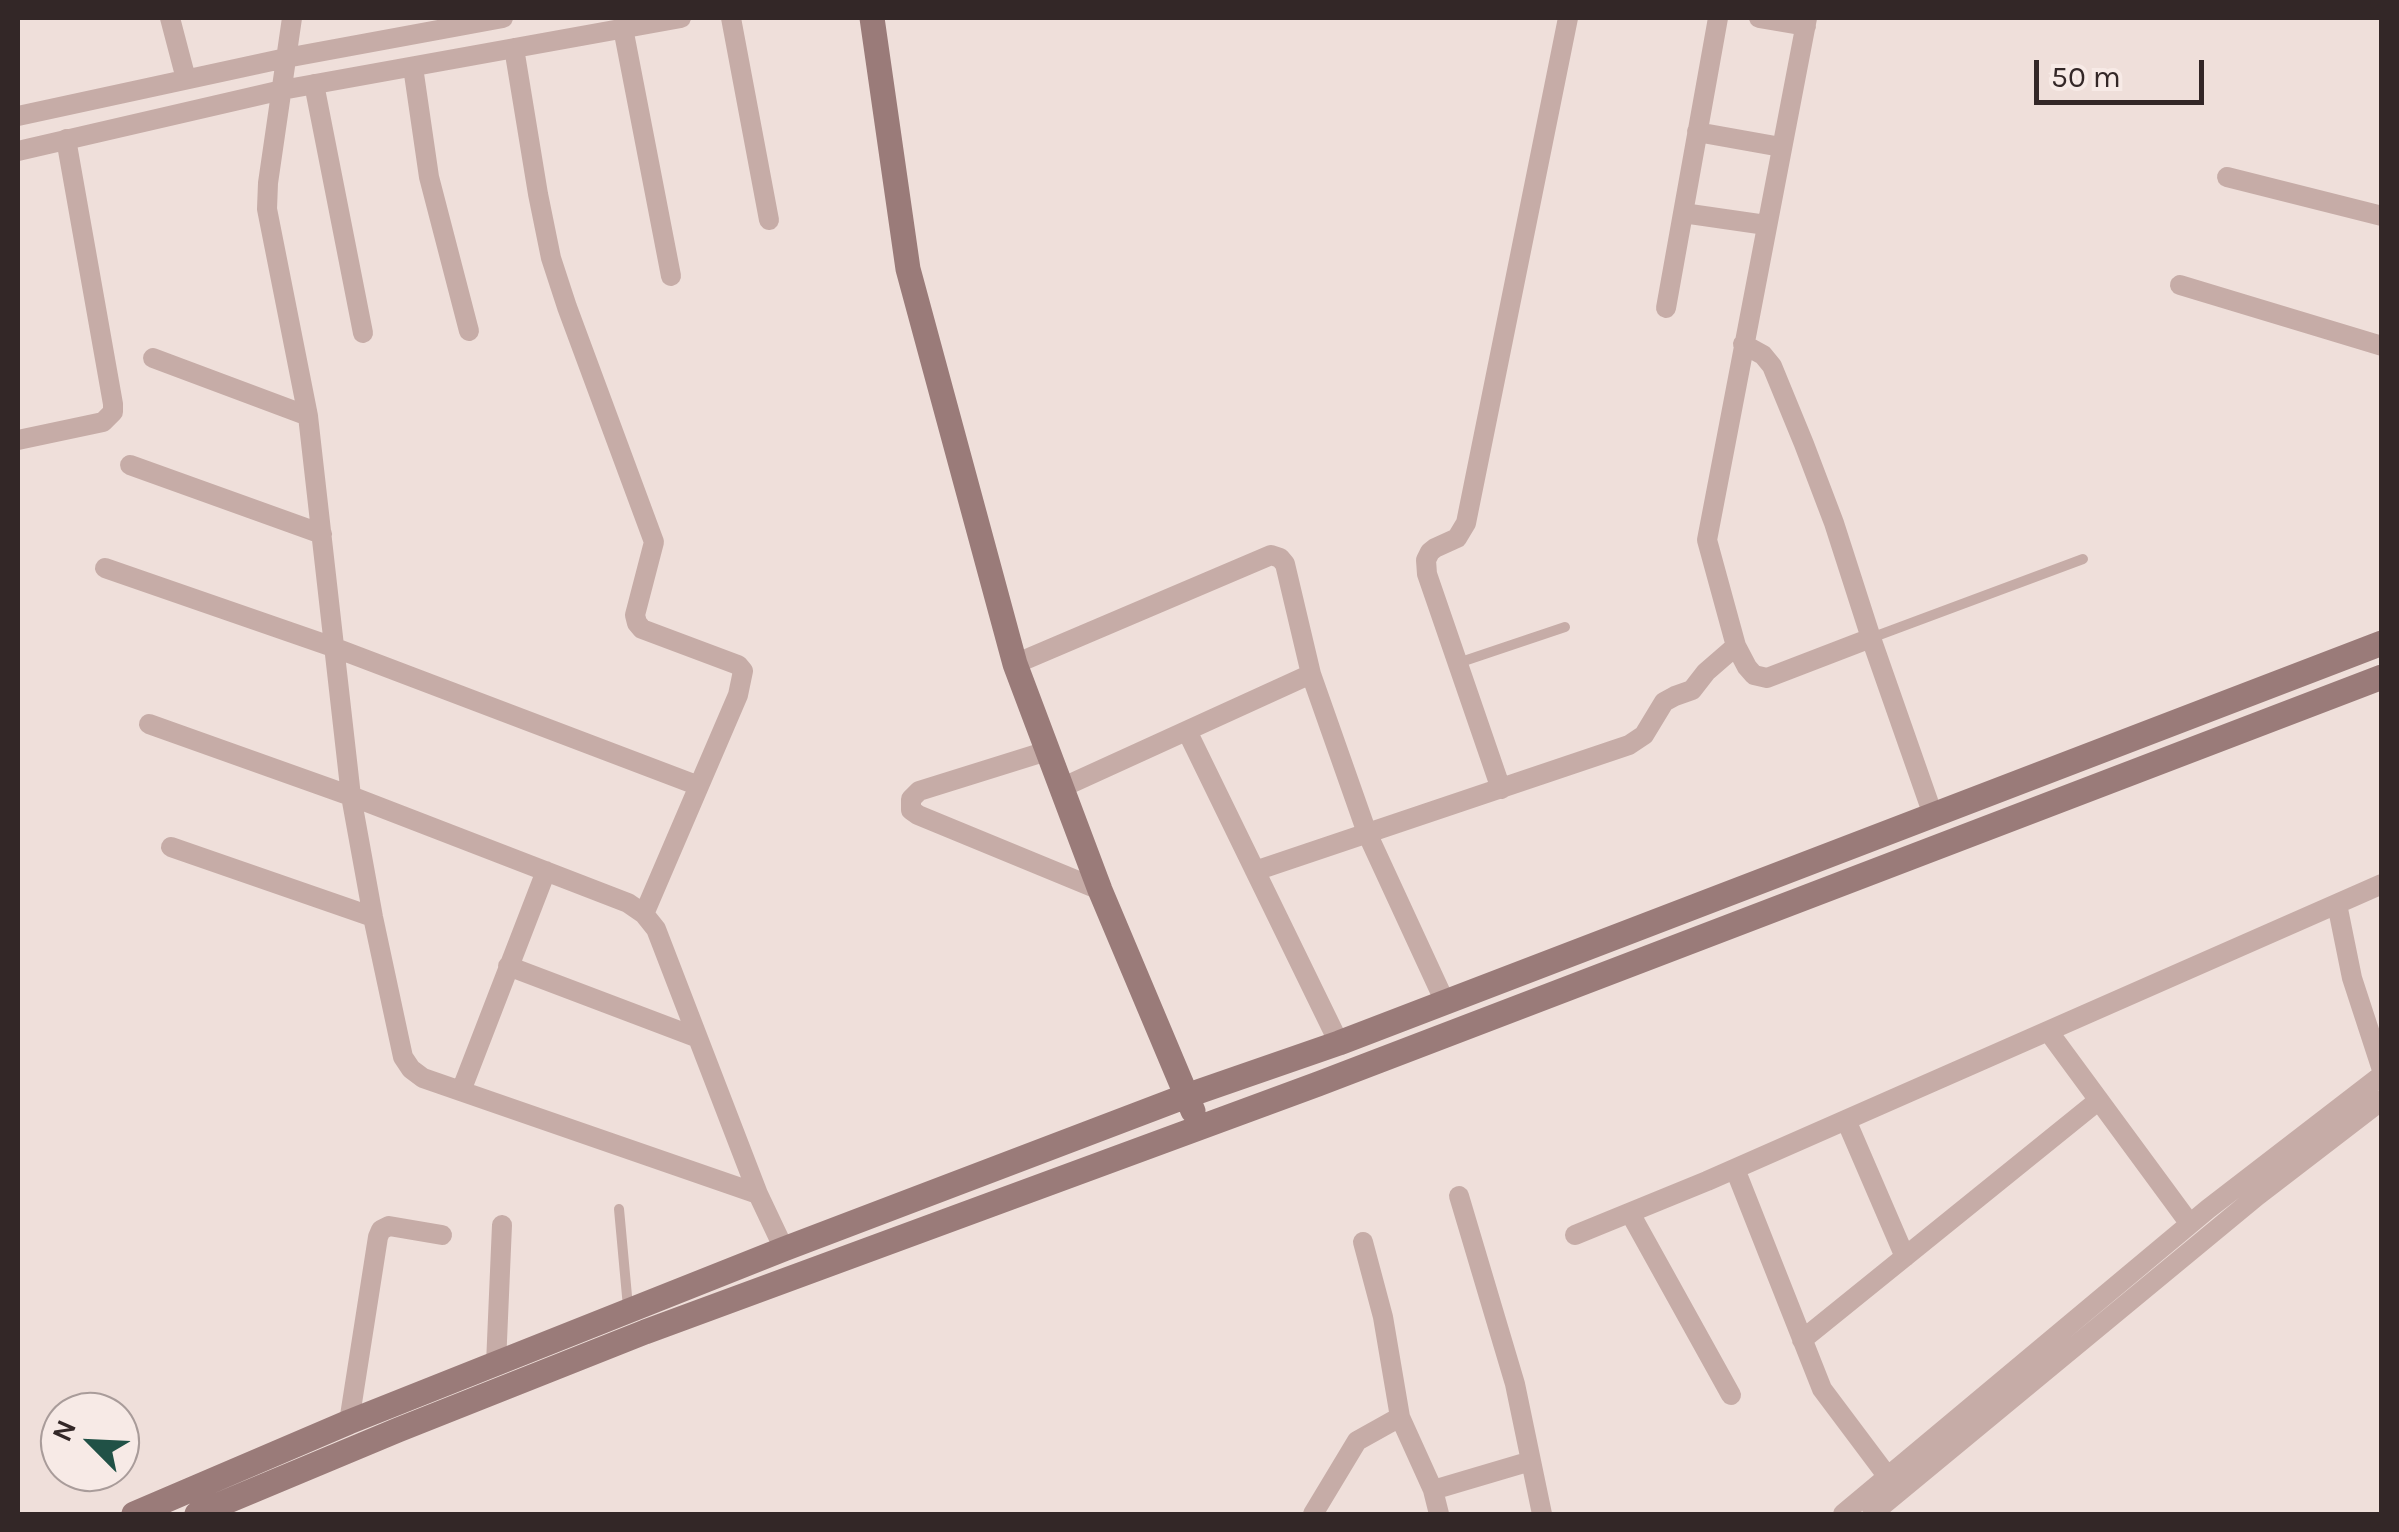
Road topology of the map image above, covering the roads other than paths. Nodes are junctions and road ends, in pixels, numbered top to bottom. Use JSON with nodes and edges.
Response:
{"nodes":[{"id":1,"x":170,"y":18,"type":"edge"},
{"id":2,"x":292,"y":18,"type":"edge"},
{"id":3,"x":503,"y":18,"type":"edge"},
{"id":4,"x":681,"y":18,"type":"edge"},
{"id":5,"x":731,"y":18,"type":"edge"},
{"id":6,"x":872,"y":18,"type":"edge"},
{"id":7,"x":1568,"y":18,"type":"edge"},
{"id":8,"x":1718,"y":18,"type":"edge"},
{"id":9,"x":1759,"y":18,"type":"edge"},
{"id":10,"x":1806,"y":22,"type":"edge"},
{"id":11,"x":577,"y":27,"type":"edge"},
{"id":12,"x":623,"y":28,"type":"junction"},
{"id":13,"x":514,"y":48,"type":"junction"},
{"id":14,"x":286,"y":58,"type":"junction"},
{"id":15,"x":413,"y":67,"type":"junction"},
{"id":16,"x":186,"y":78,"type":"junction"},
{"id":17,"x":314,"y":84,"type":"junction"},
{"id":18,"x":282,"y":90,"type":"junction"},
{"id":19,"x":18,"y":116,"type":"edge"},
{"id":20,"x":1696,"y":132,"type":"junction"},
{"id":21,"x":66,"y":139,"type":"junction"},
{"id":22,"x":1782,"y":147,"type":"junction"},
{"id":23,"x":18,"y":151,"type":"edge"},
{"id":24,"x":2227,"y":177,"type":"dead end"},
{"id":25,"x":1682,"y":213,"type":"junction"},
{"id":26,"x":2382,"y":216,"type":"edge"},
{"id":27,"x":769,"y":220,"type":"dead end"},
{"id":28,"x":1766,"y":225,"type":"junction"},
{"id":29,"x":671,"y":276,"type":"dead end"},
{"id":30,"x":2180,"y":286,"type":"dead end"},
{"id":31,"x":1666,"y":308,"type":"dead end"},
{"id":32,"x":469,"y":330,"type":"dead end"},
{"id":33,"x":363,"y":334,"type":"dead end"},
{"id":34,"x":1743,"y":344,"type":"junction"},
{"id":35,"x":2382,"y":346,"type":"edge"},
{"id":36,"x":154,"y":358,"type":"dead end"},
{"id":37,"x":308,"y":416,"type":"junction"},
{"id":38,"x":18,"y":440,"type":"edge"},
{"id":39,"x":130,"y":464,"type":"dead end"},
{"id":40,"x":322,"y":534,"type":"junction"},
{"id":41,"x":2084,"y":559,"type":"dead end"},
{"id":42,"x":105,"y":568,"type":"dead end"},
{"id":43,"x":1565,"y":627,"type":"dead end"},
{"id":44,"x":1871,"y":638,"type":"junction"},
{"id":45,"x":2382,"y":643,"type":"edge"},
{"id":46,"x":1736,"y":646,"type":"junction"},
{"id":47,"x":332,"y":647,"type":"junction"},
{"id":48,"x":1458,"y":663,"type":"junction"},
{"id":49,"x":1014,"y":664,"type":"junction"},
{"id":50,"x":1311,"y":674,"type":"junction"},
{"id":51,"x":2382,"y":677,"type":"edge"},
{"id":52,"x":149,"y":724,"type":"dead end"},
{"id":53,"x":1187,"y":731,"type":"junction"},
{"id":54,"x":1047,"y":751,"type":"junction"},
{"id":55,"x":699,"y":786,"type":"junction"},
{"id":56,"x":1062,"y":788,"type":"junction"},
{"id":57,"x":1501,"y":789,"type":"junction"},
{"id":58,"x":351,"y":796,"type":"junction"},
{"id":59,"x":1932,"y":815,"type":"junction"},
{"id":60,"x":1367,"y":832,"type":"junction"},
{"id":61,"x":171,"y":846,"type":"dead end"},
{"id":62,"x":546,"y":871,"type":"junction"},
{"id":63,"x":1255,"y":871,"type":"junction"},
{"id":64,"x":2382,"y":884,"type":"edge"},
{"id":65,"x":1100,"y":890,"type":"junction"},
{"id":66,"x":2337,"y":904,"type":"junction"},
{"id":67,"x":644,"y":914,"type":"junction"},
{"id":68,"x":373,"y":917,"type":"junction"},
{"id":69,"x":508,"y":966,"type":"junction"},
{"id":70,"x":1445,"y":1002,"type":"junction"},
{"id":71,"x":2048,"y":1030,"type":"junction"},
{"id":72,"x":698,"y":1038,"type":"junction"},
{"id":73,"x":1339,"y":1043,"type":"junction"},
{"id":74,"x":2382,"y":1072,"type":"edge"},
{"id":75,"x":460,"y":1091,"type":"junction"},
{"id":76,"x":1186,"y":1096,"type":"junction"},
{"id":77,"x":2099,"y":1100,"type":"junction"},
{"id":78,"x":2382,"y":1100,"type":"edge"},
{"id":79,"x":1846,"y":1120,"type":"junction"},
{"id":80,"x":1200,"y":1127,"type":"junction"},
{"id":81,"x":1735,"y":1168,"type":"junction"},
{"id":82,"x":758,"y":1194,"type":"junction"},
{"id":83,"x":1459,"y":1196,"type":"dead end"},
{"id":84,"x":618,"y":1209,"type":"dead end"},
{"id":85,"x":1630,"y":1213,"type":"junction"},
{"id":86,"x":2190,"y":1224,"type":"junction"},
{"id":87,"x":502,"y":1226,"type":"dead end"},
{"id":88,"x":1575,"y":1235,"type":"dead end"},
{"id":89,"x":442,"y":1236,"type":"dead end"},
{"id":90,"x":1364,"y":1242,"type":"dead end"},
{"id":91,"x":784,"y":1249,"type":"junction"},
{"id":92,"x":1905,"y":1257,"type":"junction"},
{"id":93,"x":628,"y":1311,"type":"junction"},
{"id":94,"x":1802,"y":1340,"type":"junction"},
{"id":95,"x":496,"y":1364,"type":"junction"},
{"id":96,"x":1731,"y":1395,"type":"dead end"},
{"id":97,"x":1400,"y":1416,"type":"junction"},
{"id":98,"x":349,"y":1422,"type":"junction"},
{"id":99,"x":1531,"y":1461,"type":"junction"},
{"id":100,"x":1888,"y":1477,"type":"junction"},
{"id":101,"x":243,"y":1480,"type":"junction"},
{"id":102,"x":1433,"y":1490,"type":"junction"},
{"id":103,"x":134,"y":1514,"type":"edge"},
{"id":104,"x":197,"y":1514,"type":"edge"},
{"id":105,"x":1313,"y":1514,"type":"edge"},
{"id":106,"x":1439,"y":1514,"type":"edge"},
{"id":107,"x":1542,"y":1514,"type":"edge"},
{"id":108,"x":1843,"y":1514,"type":"edge"},
{"id":109,"x":1872,"y":1514,"type":"edge"}],
"edges":[{"from":1,"to":16,"type":"street"},
{"from":2,"to":14,"type":"street"},
{"from":3,"to":14,"type":"street"},
{"from":4,"to":12,"type":"street"},
{"from":5,"to":27,"type":"street"},
{"from":6,"to":49,"type":"main road"},
{"from":7,"to":48,"type":"street"},
{"from":8,"to":20,"type":"street"},
{"from":9,"to":10,"type":"street"},
{"from":10,"to":22,"type":"street"},
{"from":11,"to":12,"type":"street"},
{"from":11,"to":13,"type":"street"},
{"from":12,"to":29,"type":"street"},
{"from":13,"to":15,"type":"street"},
{"from":13,"to":55,"type":"street"},
{"from":14,"to":16,"type":"street"},
{"from":14,"to":18,"type":"street"},
{"from":15,"to":17,"type":"street"},
{"from":15,"to":32,"type":"street"},
{"from":16,"to":19,"type":"street"},
{"from":17,"to":18,"type":"street"},
{"from":17,"to":33,"type":"street"},
{"from":18,"to":21,"type":"street"},
{"from":18,"to":37,"type":"street"},
{"from":20,"to":22,"type":"street"},
{"from":20,"to":25,"type":"street"},
{"from":21,"to":23,"type":"street"},
{"from":21,"to":38,"type":"street"},
{"from":22,"to":28,"type":"street"},
{"from":24,"to":26,"type":"street"},
{"from":25,"to":28,"type":"street"},
{"from":25,"to":31,"type":"street"},
{"from":28,"to":34,"type":"street"},
{"from":30,"to":35,"type":"street"},
{"from":34,"to":44,"type":"street"},
{"from":34,"to":46,"type":"street"},
{"from":36,"to":37,"type":"street"},
{"from":37,"to":40,"type":"street"},
{"from":39,"to":40,"type":"street"},
{"from":40,"to":47,"type":"street"},
{"from":41,"to":44,"type":"lane"},
{"from":42,"to":47,"type":"street"},
{"from":43,"to":48,"type":"lane"},
{"from":44,"to":46,"type":"street"},
{"from":44,"to":59,"type":"street"},
{"from":45,"to":59,"type":"main road"},
{"from":46,"to":57,"type":"street"},
{"from":47,"to":55,"type":"street"},
{"from":47,"to":58,"type":"street"},
{"from":48,"to":57,"type":"street"},
{"from":49,"to":50,"type":"street"},
{"from":49,"to":54,"type":"main road"},
{"from":50,"to":53,"type":"street"},
{"from":50,"to":60,"type":"street"},
{"from":51,"to":80,"type":"main road"},
{"from":52,"to":58,"type":"street"},
{"from":53,"to":56,"type":"street"},
{"from":53,"to":63,"type":"street"},
{"from":54,"to":56,"type":"main road"},
{"from":54,"to":65,"type":"street"},
{"from":55,"to":67,"type":"street"},
{"from":56,"to":65,"type":"main road"},
{"from":57,"to":60,"type":"street"},
{"from":58,"to":62,"type":"street"},
{"from":58,"to":68,"type":"street"},
{"from":59,"to":70,"type":"main road"},
{"from":60,"to":63,"type":"street"},
{"from":60,"to":70,"type":"street"},
{"from":61,"to":68,"type":"street"},
{"from":62,"to":67,"type":"street"},
{"from":62,"to":69,"type":"street"},
{"from":63,"to":73,"type":"street"},
{"from":64,"to":66,"type":"street"},
{"from":65,"to":76,"type":"main road"},
{"from":66,"to":71,"type":"street"},
{"from":66,"to":74,"type":"street"},
{"from":67,"to":72,"type":"street"},
{"from":68,"to":75,"type":"street"},
{"from":69,"to":72,"type":"street"},
{"from":69,"to":75,"type":"street"},
{"from":70,"to":73,"type":"main road"},
{"from":71,"to":77,"type":"street"},
{"from":71,"to":79,"type":"street"},
{"from":72,"to":82,"type":"street"},
{"from":73,"to":76,"type":"main road"},
{"from":74,"to":86,"type":"street"},
{"from":75,"to":82,"type":"street"},
{"from":76,"to":80,"type":"main road"},
{"from":76,"to":91,"type":"main road"},
{"from":77,"to":86,"type":"street"},
{"from":77,"to":92,"type":"street"},
{"from":78,"to":109,"type":"street"},
{"from":79,"to":81,"type":"street"},
{"from":79,"to":92,"type":"street"},
{"from":80,"to":101,"type":"main road"},
{"from":81,"to":85,"type":"street"},
{"from":81,"to":94,"type":"street"},
{"from":82,"to":91,"type":"street"},
{"from":83,"to":99,"type":"street"},
{"from":84,"to":93,"type":"lane"},
{"from":85,"to":88,"type":"street"},
{"from":85,"to":96,"type":"street"},
{"from":86,"to":100,"type":"street"},
{"from":87,"to":95,"type":"street"},
{"from":89,"to":98,"type":"street"},
{"from":90,"to":97,"type":"street"},
{"from":91,"to":93,"type":"main road"},
{"from":92,"to":94,"type":"street"},
{"from":93,"to":95,"type":"main road"},
{"from":94,"to":100,"type":"street"},
{"from":95,"to":98,"type":"main road"},
{"from":97,"to":102,"type":"street"},
{"from":97,"to":105,"type":"street"},
{"from":98,"to":101,"type":"main road"},
{"from":99,"to":102,"type":"street"},
{"from":99,"to":107,"type":"street"},
{"from":100,"to":108,"type":"street"},
{"from":101,"to":103,"type":"main road"},
{"from":101,"to":104,"type":"main road"},
{"from":102,"to":106,"type":"street"}]}
